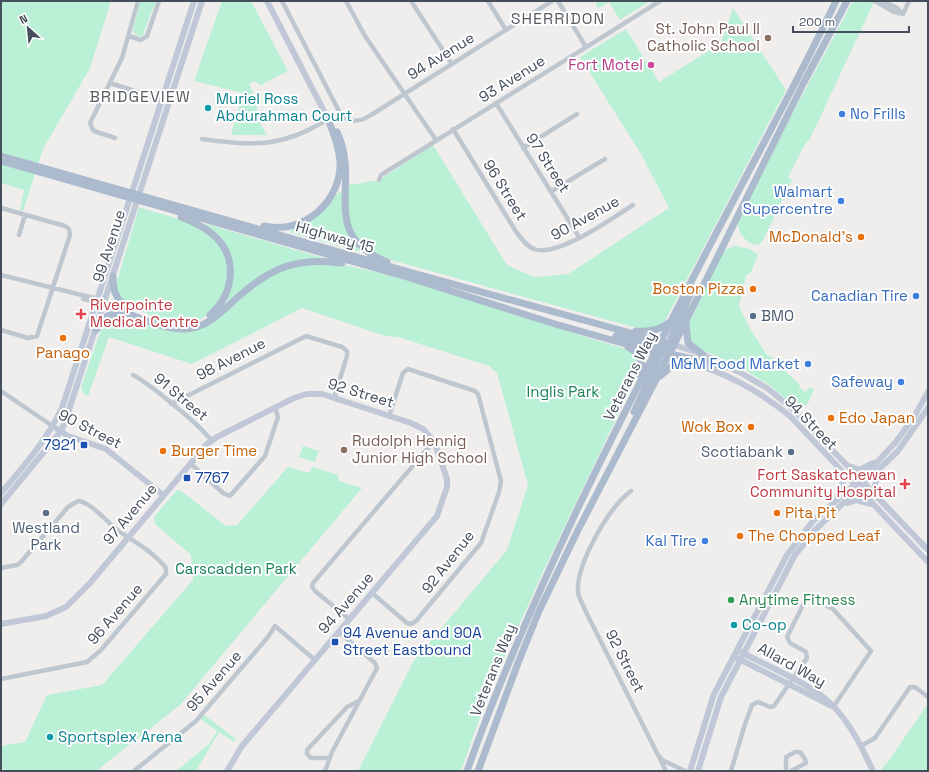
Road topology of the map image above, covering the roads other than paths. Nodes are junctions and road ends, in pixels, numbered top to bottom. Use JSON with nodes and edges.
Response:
{"nodes":[{"id":1,"x":138,"y":1,"type":"edge"},
{"id":2,"x":159,"y":1,"type":"edge"},
{"id":3,"x":194,"y":1,"type":"edge"},
{"id":4,"x":202,"y":1,"type":"edge"},
{"id":5,"x":267,"y":1,"type":"edge"},
{"id":6,"x":282,"y":1,"type":"edge"},
{"id":7,"x":346,"y":1,"type":"edge"},
{"id":8,"x":411,"y":1,"type":"edge"},
{"id":9,"x":488,"y":1,"type":"edge"},
{"id":10,"x":552,"y":1,"type":"edge"},
{"id":11,"x":558,"y":1,"type":"edge"},
{"id":12,"x":660,"y":1,"type":"edge"},
{"id":13,"x":836,"y":1,"type":"edge"},
{"id":14,"x":848,"y":1,"type":"edge"},
{"id":15,"x":875,"y":1,"type":"edge"},
{"id":16,"x":883,"y":1,"type":"edge"},
{"id":17,"x":909,"y":1,"type":"edge"},
{"id":18,"x":903,"y":14,"type":"junction"},
{"id":19,"x":506,"y":30,"type":"junction"},
{"id":20,"x":129,"y":36,"type":"junction"},
{"id":21,"x":586,"y":47,"type":"junction"},
{"id":22,"x":452,"y":64,"type":"junction"},
{"id":23,"x":110,"y":83,"type":"junction"},
{"id":24,"x":405,"y":93,"type":"junction"},
{"id":25,"x":162,"y":100,"type":"junction"},
{"id":26,"x":496,"y":103,"type":"junction"},
{"id":27,"x":577,"y":114,"type":"dead end"},
{"id":28,"x":328,"y":119,"type":"junction"},
{"id":29,"x":453,"y":129,"type":"junction"},
{"id":30,"x":115,"y":138,"type":"dead end"},
{"id":31,"x":202,"y":139,"type":"dead end"},
{"id":32,"x":436,"y":140,"type":"junction"},
{"id":33,"x":523,"y":148,"type":"junction"},
{"id":34,"x":1,"y":156,"type":"edge"},
{"id":35,"x":605,"y":159,"type":"dead end"},
{"id":36,"x":1,"y":161,"type":"edge"},
{"id":37,"x":379,"y":180,"type":"dead end"},
{"id":38,"x":552,"y":191,"type":"junction"},
{"id":39,"x":633,"y":205,"type":"dead end"},
{"id":40,"x":159,"y":207,"type":"junction"},
{"id":41,"x":1,"y":208,"type":"edge"},
{"id":42,"x":202,"y":212,"type":"junction"},
{"id":43,"x":25,"y":215,"type":"junction"},
{"id":44,"x":19,"y":235,"type":"dead end"},
{"id":45,"x":580,"y":237,"type":"junction"},
{"id":46,"x":707,"y":251,"type":"junction"},
{"id":47,"x":547,"y":252,"type":"joint"},
{"id":48,"x":376,"y":268,"type":"junction"},
{"id":49,"x":413,"y":273,"type":"junction"},
{"id":50,"x":1,"y":275,"type":"edge"},
{"id":51,"x":113,"y":276,"type":"junction"},
{"id":52,"x":53,"y":289,"type":"junction"},
{"id":53,"x":101,"y":302,"type":"junction"},
{"id":54,"x":124,"y":309,"type":"junction"},
{"id":55,"x":686,"y":318,"type":"junction"},
{"id":56,"x":673,"y":320,"type":"junction"},
{"id":57,"x":555,"y":324,"type":"junction"},
{"id":58,"x":1,"y":330,"type":"edge"},
{"id":59,"x":96,"y":330,"type":"junction"},
{"id":60,"x":625,"y":331,"type":"junction"},
{"id":61,"x":617,"y":341,"type":"junction"},
{"id":62,"x":665,"y":349,"type":"junction"},
{"id":63,"x":702,"y":354,"type":"junction"},
{"id":64,"x":688,"y":362,"type":"junction"},
{"id":65,"x":729,"y":367,"type":"junction"},
{"id":66,"x":133,"y":375,"type":"dead end"},
{"id":67,"x":654,"y":382,"type":"junction"},
{"id":68,"x":638,"y":388,"type":"junction"},
{"id":69,"x":1,"y":390,"type":"edge"},
{"id":70,"x":928,"y":392,"type":"edge"},
{"id":71,"x":334,"y":398,"type":"junction"},
{"id":72,"x":170,"y":404,"type":"junction"},
{"id":73,"x":275,"y":407,"type":"junction"},
{"id":74,"x":928,"y":408,"type":"edge"},
{"id":75,"x":389,"y":416,"type":"junction"},
{"id":76,"x":54,"y":427,"type":"junction"},
{"id":77,"x":61,"y":431,"type":"junction"},
{"id":78,"x":211,"y":440,"type":"junction"},
{"id":79,"x":434,"y":441,"type":"junction"},
{"id":80,"x":888,"y":451,"type":"junction"},
{"id":81,"x":614,"y":462,"type":"junction"},
{"id":82,"x":831,"y":462,"type":"junction"},
{"id":83,"x":190,"y":463,"type":"junction"},
{"id":84,"x":846,"y":464,"type":"junction"},
{"id":85,"x":884,"y":466,"type":"junction"},
{"id":86,"x":860,"y":480,"type":"junction"},
{"id":87,"x":854,"y":484,"type":"junction"},
{"id":88,"x":865,"y":485,"type":"junction"},
{"id":89,"x":859,"y":490,"type":"junction"},
{"id":90,"x":631,"y":491,"type":"dead end"},
{"id":91,"x":1,"y":492,"type":"edge"},
{"id":92,"x":164,"y":495,"type":"junction"},
{"id":93,"x":836,"y":500,"type":"junction"},
{"id":94,"x":1,"y":504,"type":"edge"},
{"id":95,"x":872,"y":504,"type":"junction"},
{"id":96,"x":884,"y":505,"type":"junction"},
{"id":97,"x":835,"y":512,"type":"junction"},
{"id":98,"x":128,"y":536,"type":"junction"},
{"id":99,"x":928,"y":550,"type":"edge"},
{"id":100,"x":928,"y":562,"type":"edge"},
{"id":101,"x":1,"y":568,"type":"edge"},
{"id":102,"x":372,"y":593,"type":"junction"},
{"id":103,"x":349,"y":619,"type":"junction"},
{"id":104,"x":1,"y":624,"type":"edge"},
{"id":105,"x":338,"y":632,"type":"junction"},
{"id":106,"x":735,"y":653,"type":"junction"},
{"id":107,"x":742,"y":656,"type":"junction"},
{"id":108,"x":315,"y":660,"type":"junction"},
{"id":109,"x":1,"y":679,"type":"edge"},
{"id":110,"x":791,"y":681,"type":"junction"},
{"id":111,"x":928,"y":697,"type":"edge"},
{"id":112,"x":359,"y":701,"type":"junction"},
{"id":113,"x":834,"y":706,"type":"junction"},
{"id":114,"x":861,"y":746,"type":"junction"},
{"id":115,"x":658,"y":755,"type":"junction"},
{"id":116,"x":330,"y":758,"type":"junction"},
{"id":117,"x":134,"y":771,"type":"edge"},
{"id":118,"x":227,"y":771,"type":"edge"},
{"id":119,"x":325,"y":771,"type":"edge"},
{"id":120,"x":467,"y":771,"type":"edge"},
{"id":121,"x":478,"y":771,"type":"edge"},
{"id":122,"x":666,"y":771,"type":"edge"},
{"id":123,"x":686,"y":771,"type":"edge"},
{"id":124,"x":690,"y":771,"type":"edge"},
{"id":125,"x":698,"y":771,"type":"edge"},
{"id":126,"x":731,"y":771,"type":"edge"},
{"id":127,"x":786,"y":771,"type":"edge"},
{"id":128,"x":791,"y":771,"type":"edge"},
{"id":129,"x":873,"y":771,"type":"edge"}],
"edges":[{"from":1,"to":20,"type":"street"},
{"from":2,"to":20,"type":"street"},
{"from":3,"to":25,"type":"main road","name":"99 Avenue"},
{"from":4,"to":51,"type":"main road","name":"99 Avenue"},
{"from":5,"to":28,"type":"main road"},
{"from":6,"to":24,"type":"street","name":"94 Avenue"},
{"from":7,"to":24,"type":"street"},
{"from":8,"to":22,"type":"street"},
{"from":9,"to":19,"type":"street"},
{"from":10,"to":19,"type":"street","name":"94 Avenue"},
{"from":11,"to":21,"type":"street"},
{"from":12,"to":21,"type":"street","name":"93 Avenue"},
{"from":13,"to":46,"type":"main road","name":"Veterans Way"},
{"from":14,"to":55,"type":"main road","name":"Veterans Way"},
{"from":15,"to":18,"type":"street"},
{"from":16,"to":18,"type":"street"},
{"from":17,"to":18,"type":"street"},
{"from":19,"to":22,"type":"street","name":"94 Avenue"},
{"from":20,"to":23,"type":"street"},
{"from":21,"to":26,"type":"street","name":"93 Avenue"},
{"from":22,"to":24,"type":"street","name":"94 Avenue"},
{"from":23,"to":25,"type":"street"},
{"from":23,"to":30,"type":"street"},
{"from":24,"to":32,"type":"street"},
{"from":25,"to":53,"type":"main road","name":"99 Avenue"},
{"from":26,"to":29,"type":"street","name":"93 Avenue"},
{"from":26,"to":33,"type":"street","name":"97 Street"},
{"from":27,"to":33,"type":"street"},
{"from":28,"to":31,"type":"street"},
{"from":28,"to":42,"type":"main road"},
{"from":28,"to":49,"type":"main road"},
{"from":29,"to":32,"type":"street","name":"93 Avenue"},
{"from":29,"to":47,"type":"street","name":"96 Street"},
{"from":32,"to":37,"type":"street","name":"93 Avenue"},
{"from":33,"to":38,"type":"street","name":"97 Street"},
{"from":34,"to":42,"type":"main road","name":"Highway 15"},
{"from":35,"to":38,"type":"street"},
{"from":36,"to":40,"type":"main road","name":"Highway 15"},
{"from":38,"to":45,"type":"street","name":"97 Street"},
{"from":39,"to":45,"type":"street","name":"90 Avenue"},
{"from":40,"to":48,"type":"main road","name":"Highway 15"},
{"from":40,"to":54,"type":"main road"},
{"from":41,"to":43,"type":"street"},
{"from":42,"to":49,"type":"main road","name":"Highway 15"},
{"from":43,"to":44,"type":"street"},
{"from":43,"to":52,"type":"street"},
{"from":45,"to":47,"type":"street","name":"90 Avenue"},
{"from":46,"to":56,"type":"main road","name":"Veterans Way"},
{"from":46,"to":62,"type":"main road"},
{"from":48,"to":54,"type":"main road"},
{"from":48,"to":57,"type":"main road","name":"Highway 15"},
{"from":49,"to":60,"type":"main road","name":"Highway 15"},
{"from":50,"to":52,"type":"street"},
{"from":51,"to":53,"type":"main road","name":"99 Avenue"},
{"from":51,"to":54,"type":"main road"},
{"from":52,"to":53,"type":"street"},
{"from":52,"to":58,"type":"street"},
{"from":53,"to":54,"type":"main road"},
{"from":53,"to":59,"type":"main road","name":"99 Avenue"},
{"from":53,"to":76,"type":"main road","name":"99 Avenue"},
{"from":54,"to":59,"type":"main road"},
{"from":55,"to":62,"type":"main road","name":"Veterans Way"},
{"from":55,"to":63,"type":"main road"},
{"from":56,"to":60,"type":"main road"},
{"from":56,"to":62,"type":"main road","name":"Veterans Way"},
{"from":57,"to":61,"type":"main road","name":"Highway 15"},
{"from":57,"to":62,"type":"main road"},
{"from":59,"to":77,"type":"main road","name":"99 Avenue"},
{"from":60,"to":62,"type":"main road","name":"Highway 15"},
{"from":61,"to":62,"type":"main road","name":"Highway 15"},
{"from":61,"to":68,"type":"main road"},
{"from":62,"to":63,"type":"main road","name":"94 Street"},
{"from":62,"to":64,"type":"main road","name":"94 Street"},
{"from":62,"to":65,"type":"main road"},
{"from":62,"to":67,"type":"main road","name":"Veterans Way"},
{"from":62,"to":68,"type":"main road","name":"Veterans Way"},
{"from":62,"to":81,"type":"main road"},
{"from":63,"to":65,"type":"main road","name":"94 Street"},
{"from":64,"to":67,"type":"main road"},
{"from":64,"to":82,"type":"main road","name":"94 Street"},
{"from":65,"to":84,"type":"main road","name":"94 Street"},
{"from":66,"to":72,"type":"street","name":"91 Street"},
{"from":67,"to":81,"type":"main road","name":"Veterans Way"},
{"from":68,"to":120,"type":"main road","name":"Veterans Way"},
{"from":69,"to":76,"type":"street","name":"90 Street"},
{"from":70,"to":80,"type":"main road"},
{"from":71,"to":72,"type":"street","name":"98 Avenue"},
{"from":71,"to":73,"type":"main road","name":"92 Street"},
{"from":71,"to":75,"type":"main road","name":"92 Street"},
{"from":72,"to":78,"type":"street","name":"91 Street"},
{"from":73,"to":78,"type":"main road","name":"97 Avenue"},
{"from":73,"to":83,"type":"street"},
{"from":74,"to":85,"type":"main road"},
{"from":75,"to":79,"type":"main road","name":"92 Street"},
{"from":75,"to":102,"type":"street","name":"92 Avenue"},
{"from":76,"to":77,"type":"main road","name":"90 Street"},
{"from":76,"to":91,"type":"main road","name":"99 Avenue"},
{"from":77,"to":92,"type":"main road","name":"90 Street"},
{"from":77,"to":94,"type":"main road","name":"99 Avenue"},
{"from":78,"to":83,"type":"main road","name":"97 Avenue"},
{"from":79,"to":102,"type":"main road","name":"94 Avenue"},
{"from":79,"to":103,"type":"street"},
{"from":80,"to":84,"type":"main road"},
{"from":80,"to":86,"type":"main road"},
{"from":81,"to":121,"type":"main road","name":"Veterans Way"},
{"from":82,"to":87,"type":"main road","name":"94 Street"},
{"from":82,"to":93,"type":"main road"},
{"from":83,"to":92,"type":"main road","name":"97 Avenue"},
{"from":84,"to":86,"type":"main road","name":"94 Street"},
{"from":85,"to":88,"type":"main road"},
{"from":85,"to":96,"type":"main road"},
{"from":86,"to":87,"type":"main road"},
{"from":86,"to":88,"type":"main road","name":"94 Street"},
{"from":87,"to":89,"type":"main road","name":"94 Street"},
{"from":87,"to":93,"type":"main road"},
{"from":88,"to":89,"type":"main road"},
{"from":88,"to":96,"type":"main road","name":"94 Street"},
{"from":89,"to":95,"type":"main road","name":"94 Street"},
{"from":89,"to":97,"type":"main road"},
{"from":90,"to":115,"type":"street","name":"92 Street"},
{"from":92,"to":98,"type":"main road","name":"97 Avenue"},
{"from":93,"to":106,"type":"main road"},
{"from":95,"to":97,"type":"main road"},
{"from":95,"to":100,"type":"main road","name":"94 Street"},
{"from":96,"to":99,"type":"main road","name":"94 Street"},
{"from":97,"to":107,"type":"main road"},
{"from":98,"to":101,"type":"street"},
{"from":98,"to":104,"type":"main road","name":"97 Avenue"},
{"from":98,"to":109,"type":"street","name":"96 Avenue"},
{"from":102,"to":103,"type":"main road","name":"94 Avenue"},
{"from":103,"to":105,"type":"main road","name":"94 Avenue"},
{"from":105,"to":108,"type":"main road","name":"94 Avenue"},
{"from":105,"to":112,"type":"street"},
{"from":106,"to":107,"type":"main road","name":"Allard Way"},
{"from":106,"to":124,"type":"main road"},
{"from":107,"to":110,"type":"main road","name":"Allard Way"},
{"from":107,"to":125,"type":"main road"},
{"from":108,"to":117,"type":"street","name":"95 Avenue"},
{"from":108,"to":118,"type":"main road","name":"94 Avenue"},
{"from":110,"to":113,"type":"main road","name":"Allard Way"},
{"from":110,"to":113,"type":"street"},
{"from":110,"to":126,"type":"street"},
{"from":111,"to":114,"type":"street"},
{"from":112,"to":116,"type":"street"},
{"from":112,"to":116,"type":"street"},
{"from":113,"to":114,"type":"main road","name":"Allard Way"},
{"from":114,"to":129,"type":"main road","name":"Allard Way"},
{"from":115,"to":122,"type":"street","name":"92 Street"},
{"from":115,"to":123,"type":"street","name":"92 Street"},
{"from":116,"to":119,"type":"street"},
{"from":127,"to":128,"type":"street"}]}
